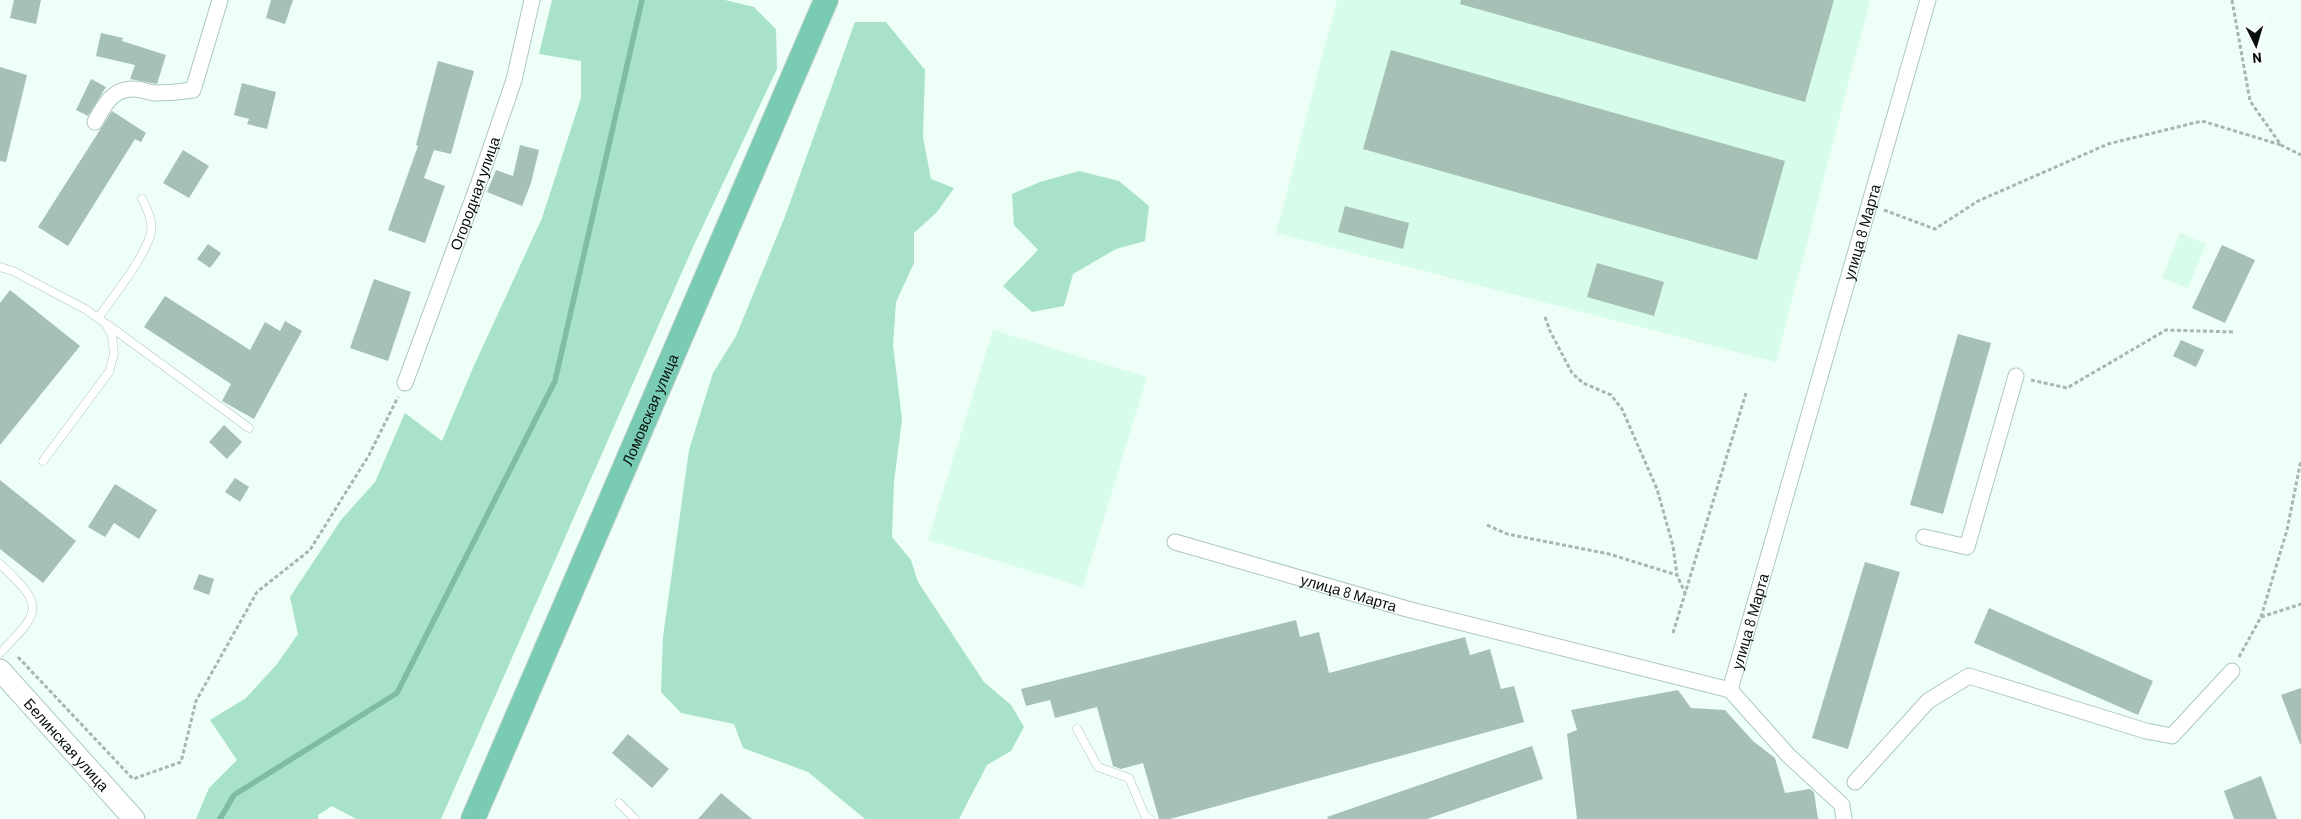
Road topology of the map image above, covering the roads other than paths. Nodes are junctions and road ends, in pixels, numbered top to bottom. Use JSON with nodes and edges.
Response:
{"nodes":[{"id":1,"x":220,"y":0,"type":"edge"},
{"id":2,"x":532,"y":0,"type":"edge"},
{"id":3,"x":826,"y":0,"type":"edge"},
{"id":4,"x":1928,"y":0,"type":"edge"},
{"id":5,"x":95,"y":122,"type":"dead end"},
{"id":6,"x":142,"y":199,"type":"dead end"},
{"id":7,"x":0,"y":267,"type":"edge"},
{"id":8,"x":102,"y":321,"type":"junction"},
{"id":9,"x":2016,"y":376,"type":"road end"},
{"id":10,"x":405,"y":382,"type":"road end"},
{"id":11,"x":249,"y":428,"type":"dead end"},
{"id":12,"x":44,"y":461,"type":"dead end"},
{"id":13,"x":1924,"y":537,"type":"dead end"},
{"id":14,"x":1175,"y":542,"type":"dead end"},
{"id":15,"x":0,"y":564,"type":"edge"},
{"id":16,"x":0,"y":653,"type":"edge"},
{"id":17,"x":0,"y":670,"type":"edge"},
{"id":18,"x":2232,"y":671,"type":"road end"},
{"id":19,"x":1730,"y":690,"type":"junction"},
{"id":20,"x":1077,"y":729,"type":"dead end"},
{"id":21,"x":1855,"y":782,"type":"dead end"},
{"id":22,"x":619,"y":803,"type":"dead end"},
{"id":23,"x":134,"y":819,"type":"edge"},
{"id":24,"x":473,"y":819,"type":"edge"},
{"id":25,"x":635,"y":819,"type":"edge"},
{"id":26,"x":1150,"y":819,"type":"edge"},
{"id":27,"x":1844,"y":819,"type":"edge"}],
"edges":[{"from":1,"to":5,"type":"street"},
{"from":2,"to":10,"type":"street","name":"Огородная улица"},
{"from":3,"to":24,"type":"main road","name":"Ломовская улица"},
{"from":4,"to":19,"type":"street","name":"улица 8 Марта"},
{"from":6,"to":8,"type":"lane"},
{"from":7,"to":8,"type":"lane"},
{"from":8,"to":11,"type":"lane"},
{"from":8,"to":12,"type":"lane"},
{"from":9,"to":13,"type":"street"},
{"from":14,"to":19,"type":"street","name":"улица 8 Марта"},
{"from":15,"to":16,"type":"lane"},
{"from":17,"to":23,"type":"main road","name":"Белинская улица"},
{"from":18,"to":21,"type":"street"},
{"from":19,"to":27,"type":"street"},
{"from":20,"to":26,"type":"lane"},
{"from":22,"to":25,"type":"lane"}]}
